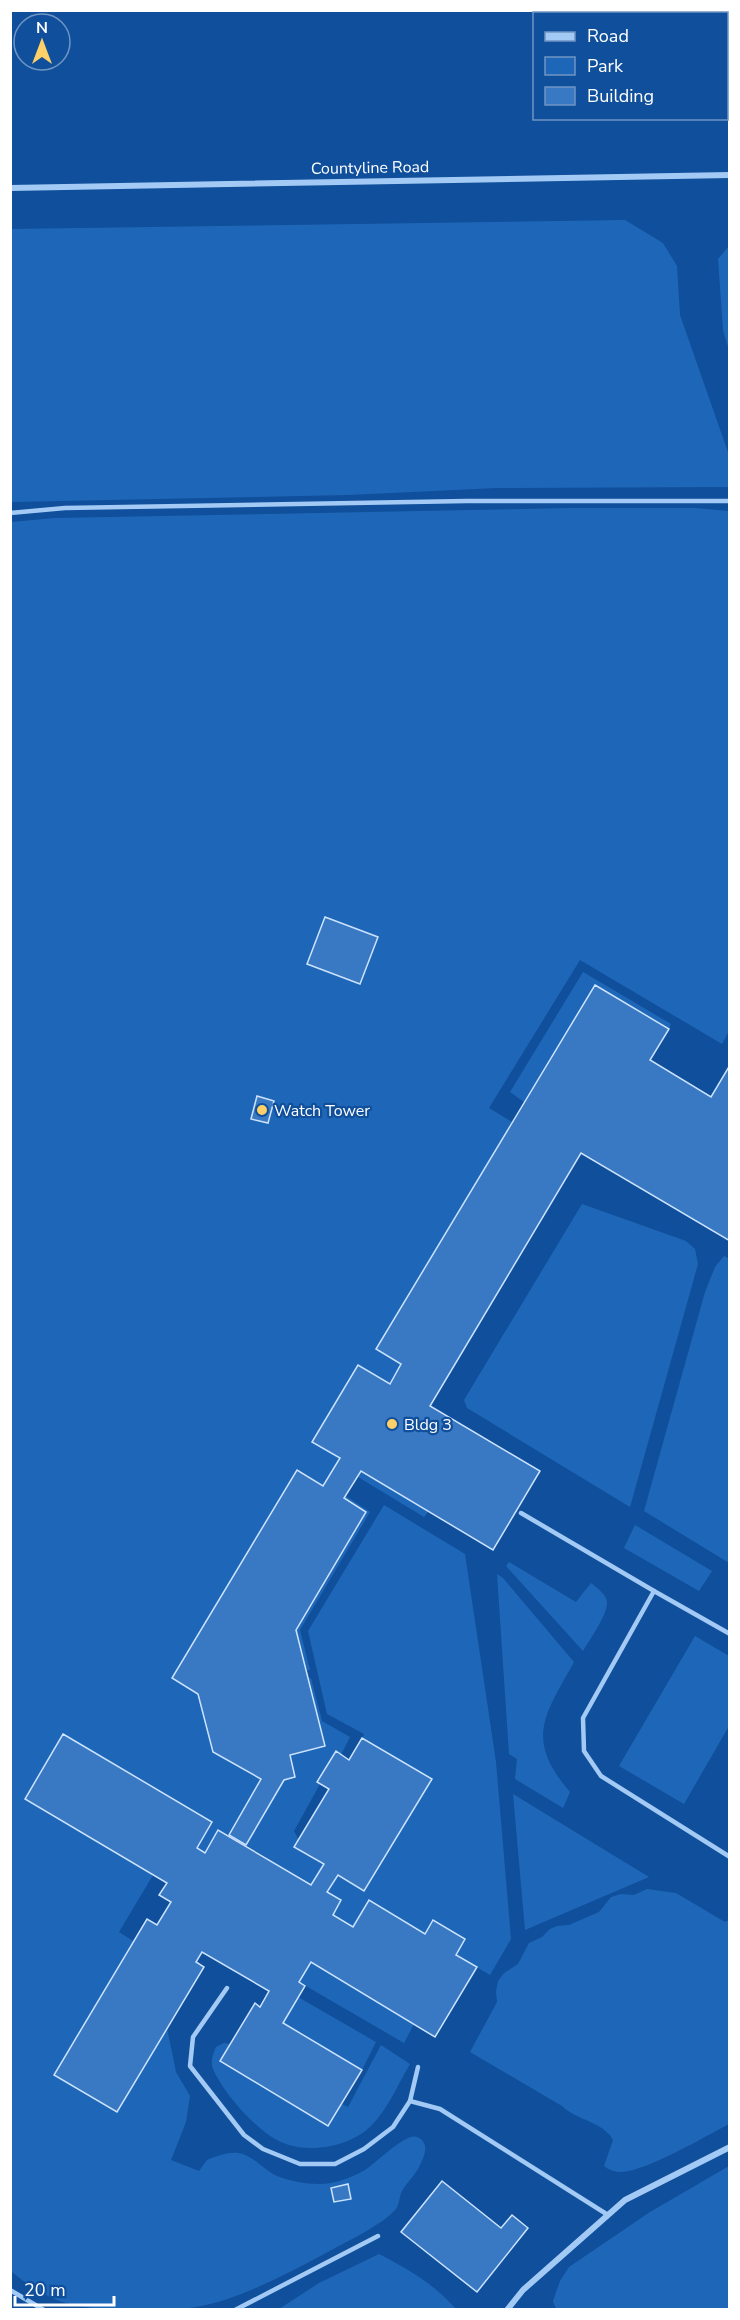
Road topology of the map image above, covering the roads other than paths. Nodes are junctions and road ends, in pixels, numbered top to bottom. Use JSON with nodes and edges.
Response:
{"nodes":[{"id":1,"x":729,"y":175,"type":"edge"},
{"id":2,"x":10,"y":188,"type":"edge"},
{"id":3,"x":729,"y":501,"type":"edge"},
{"id":4,"x":10,"y":513,"type":"edge"},
{"id":5,"x":521,"y":1513,"type":"dead end"},
{"id":6,"x":654,"y":1591,"type":"junction"},
{"id":7,"x":729,"y":1634,"type":"edge"},
{"id":8,"x":729,"y":1857,"type":"edge"},
{"id":9,"x":227,"y":1988,"type":"dead end"},
{"id":10,"x":418,"y":2067,"type":"dead end"},
{"id":11,"x":410,"y":2101,"type":"junction"},
{"id":12,"x":729,"y":2147,"type":"edge"},
{"id":13,"x":608,"y":2215,"type":"junction"},
{"id":14,"x":378,"y":2236,"type":"dead end"},
{"id":15,"x":10,"y":2290,"type":"edge"},
{"id":16,"x":44,"y":2310,"type":"edge"},
{"id":17,"x":236,"y":2310,"type":"edge"},
{"id":18,"x":507,"y":2310,"type":"edge"}],
"edges":[{"from":1,"to":2,"type":"street","name":"Countyline Road"},
{"from":3,"to":4,"type":"lane"},
{"from":5,"to":6,"type":"lane"},
{"from":6,"to":7,"type":"lane"},
{"from":6,"to":8,"type":"lane"},
{"from":9,"to":11,"type":"lane"},
{"from":10,"to":11,"type":"lane"},
{"from":11,"to":13,"type":"lane"},
{"from":12,"to":13,"type":"street"},
{"from":13,"to":18,"type":"street"},
{"from":14,"to":17,"type":"lane"},
{"from":15,"to":16,"type":"lane"}]}
